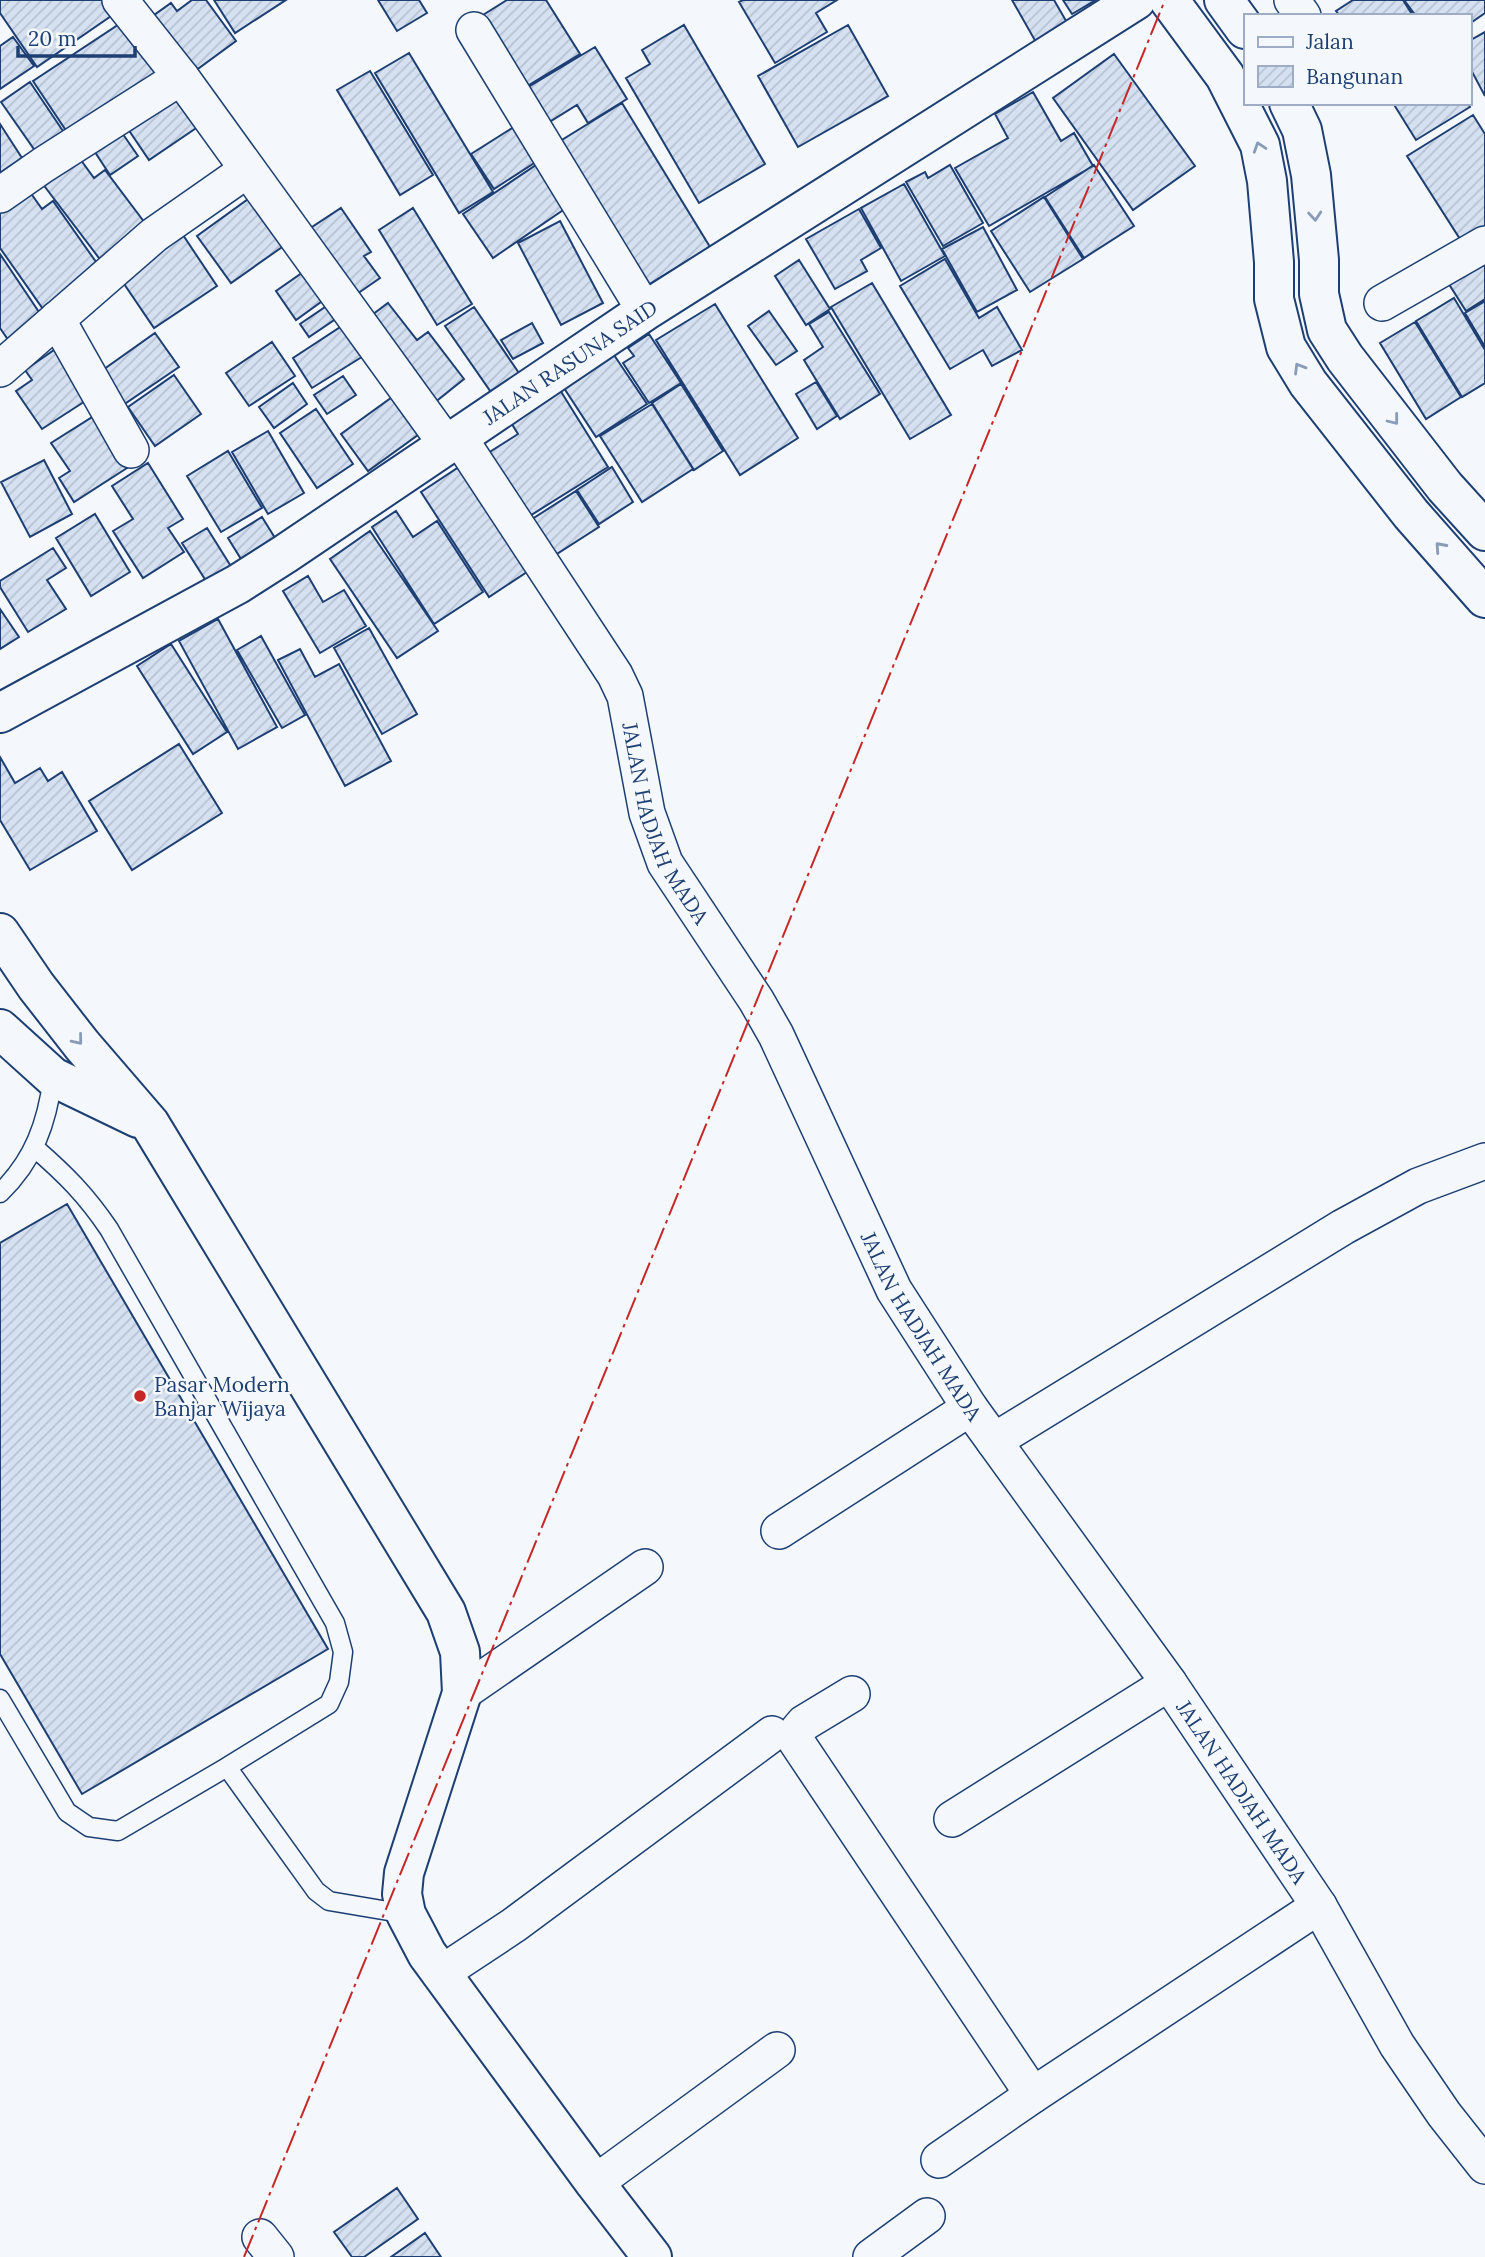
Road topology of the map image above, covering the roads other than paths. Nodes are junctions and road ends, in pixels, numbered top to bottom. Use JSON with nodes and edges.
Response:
{"nodes":[{"id":1,"x":120,"y":0,"type":"edge"},
{"id":2,"x":1136,"y":0,"type":"edge"},
{"id":3,"x":1169,"y":0,"type":"edge"},
{"id":4,"x":1224,"y":0,"type":"edge"},
{"id":5,"x":1244,"y":28,"type":"edge"},
{"id":6,"x":474,"y":30,"type":"dead end"},
{"id":7,"x":181,"y":77,"type":"junction"},
{"id":8,"x":1290,"y":105,"type":"edge"},
{"id":9,"x":247,"y":170,"type":"junction"},
{"id":10,"x":0,"y":195,"type":"edge"},
{"id":11,"x":1485,"y":244,"type":"edge"},
{"id":12,"x":1382,"y":303,"type":"dead end"},
{"id":13,"x":645,"y":311,"type":"junction"},
{"id":14,"x":57,"y":318,"type":"junction"},
{"id":15,"x":0,"y":369,"type":"edge"},
{"id":16,"x":453,"y":440,"type":"junction"},
{"id":17,"x":131,"y":450,"type":"dead end"},
{"id":18,"x":1485,"y":531,"type":"edge"},
{"id":19,"x":1485,"y":598,"type":"edge"},
{"id":20,"x":0,"y":713,"type":"edge"},
{"id":21,"x":0,"y":933,"type":"edge"},
{"id":22,"x":0,"y":1029,"type":"edge"},
{"id":23,"x":53,"y":1077,"type":"junction"},
{"id":24,"x":150,"y":1124,"type":"junction"},
{"id":25,"x":35,"y":1148,"type":"junction"},
{"id":26,"x":1485,"y":1161,"type":"edge"},
{"id":27,"x":0,"y":1193,"type":"edge"},
{"id":28,"x":970,"y":1408,"type":"junction"},
{"id":29,"x":994,"y":1441,"type":"junction"},
{"id":30,"x":779,"y":1531,"type":"dead end"},
{"id":31,"x":645,"y":1567,"type":"dead end"},
{"id":32,"x":1169,"y":1683,"type":"junction"},
{"id":33,"x":462,"y":1693,"type":"junction"},
{"id":34,"x":852,"y":1694,"type":"dead end"},
{"id":35,"x":0,"y":1699,"type":"edge"},
{"id":36,"x":772,"y":1734,"type":"dead end"},
{"id":37,"x":227,"y":1767,"type":"junction"},
{"id":38,"x":952,"y":1819,"type":"dead end"},
{"id":39,"x":1319,"y":1906,"type":"junction"},
{"id":40,"x":406,"y":1914,"type":"junction"},
{"id":41,"x":440,"y":1974,"type":"junction"},
{"id":42,"x":777,"y":2050,"type":"dead end"},
{"id":43,"x":1033,"y":2095,"type":"junction"},
{"id":44,"x":939,"y":2160,"type":"dead end"},
{"id":45,"x":1485,"y":2165,"type":"edge"},
{"id":46,"x":595,"y":2183,"type":"junction"},
{"id":47,"x":927,"y":2216,"type":"dead end"},
{"id":48,"x":652,"y":2257,"type":"edge"},
{"id":49,"x":871,"y":2257,"type":"edge"}],
"edges":[{"from":1,"to":7,"type":"street","name":"JALAN HADJAH MADA"},
{"from":2,"to":13,"type":"street","name":"JALAN RASUNA SAID"},
{"from":19,"to":3,"type":"street","one_way":true},
{"from":4,"to":5,"type":"street"},
{"from":6,"to":13,"type":"street"},
{"from":7,"to":9,"type":"street","name":"JALAN HADJAH MADA"},
{"from":7,"to":10,"type":"street"},
{"from":8,"to":18,"type":"street","one_way":true},
{"from":9,"to":14,"type":"street"},
{"from":9,"to":16,"type":"street","name":"JALAN HADJAH MADA"},
{"from":11,"to":12,"type":"street"},
{"from":13,"to":16,"type":"street","name":"JALAN RASUNA SAID"},
{"from":14,"to":15,"type":"street"},
{"from":14,"to":17,"type":"street"},
{"from":16,"to":20,"type":"street","name":"JALAN RASUNA SAID"},
{"from":16,"to":28,"type":"street","name":"JALAN HADJAH MADA"},
{"from":21,"to":24,"type":"street","one_way":true},
{"from":22,"to":23,"type":"street"},
{"from":23,"to":24,"type":"street"},
{"from":23,"to":25,"type":"lane"},
{"from":24,"to":33,"type":"street"},
{"from":25,"to":27,"type":"lane"},
{"from":25,"to":37,"type":"lane"},
{"from":26,"to":29,"type":"street"},
{"from":28,"to":29,"type":"street","name":"JALAN HADJAH MADA"},
{"from":28,"to":30,"type":"street"},
{"from":29,"to":32,"type":"street","name":"JALAN HADJAH MADA"},
{"from":31,"to":33,"type":"street"},
{"from":32,"to":38,"type":"street"},
{"from":32,"to":39,"type":"street","name":"JALAN HADJAH MADA"},
{"from":33,"to":40,"type":"street"},
{"from":34,"to":43,"type":"street"},
{"from":35,"to":37,"type":"lane"},
{"from":36,"to":41,"type":"street"},
{"from":37,"to":40,"type":"lane"},
{"from":39,"to":43,"type":"street"},
{"from":39,"to":45,"type":"street","name":"JALAN HADJAH MADA"},
{"from":40,"to":41,"type":"street"},
{"from":41,"to":46,"type":"street"},
{"from":42,"to":46,"type":"street"},
{"from":43,"to":44,"type":"street"},
{"from":46,"to":48,"type":"street"},
{"from":47,"to":49,"type":"street"}]}
